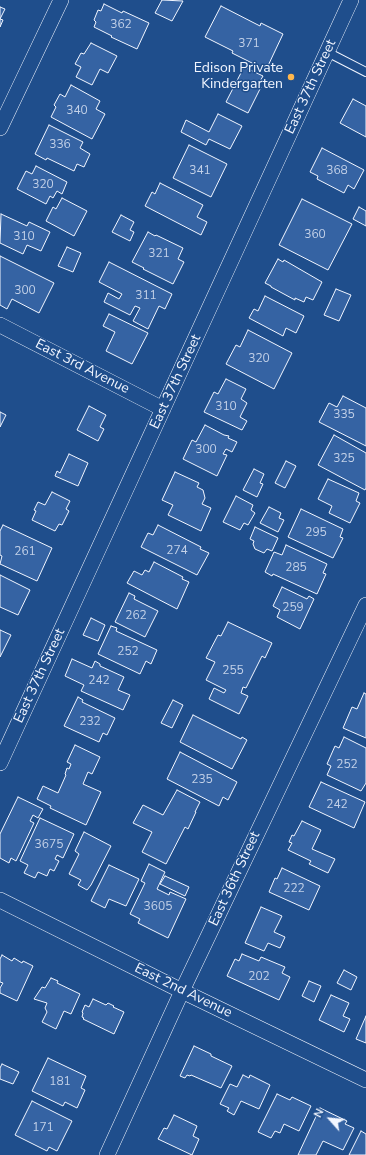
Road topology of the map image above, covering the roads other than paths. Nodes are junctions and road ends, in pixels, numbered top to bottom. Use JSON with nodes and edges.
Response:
{"nodes":[{"id":1,"x":61,"y":0,"type":"edge"},
{"id":2,"x":351,"y":0,"type":"edge"},
{"id":3,"x":327,"y":52,"type":"junction"},
{"id":4,"x":366,"y":72,"type":"edge"},
{"id":5,"x":0,"y":128,"type":"edge"},
{"id":6,"x":0,"y":325,"type":"edge"},
{"id":7,"x":163,"y":409,"type":"junction"},
{"id":8,"x":366,"y":604,"type":"edge"},
{"id":9,"x":0,"y":763,"type":"edge"},
{"id":10,"x":0,"y":900,"type":"edge"},
{"id":11,"x":182,"y":991,"type":"junction"},
{"id":12,"x":366,"y":1080,"type":"edge"},
{"id":13,"x":107,"y":1155,"type":"edge"}],
"edges":[{"from":1,"to":5,"type":"street"},
{"from":2,"to":3,"type":"street","name":"East 37th Street"},
{"from":3,"to":4,"type":"lane"},
{"from":3,"to":7,"type":"street","name":"East 37th Street"},
{"from":6,"to":7,"type":"street","name":"East 3rd Avenue"},
{"from":7,"to":9,"type":"street","name":"East 37th Street"},
{"from":8,"to":11,"type":"street","name":"East 36th Street"},
{"from":10,"to":11,"type":"street","name":"East 2nd Avenue"},
{"from":11,"to":12,"type":"street","name":"East 2nd Avenue"},
{"from":11,"to":13,"type":"street","name":"East 36th Street"}]}
